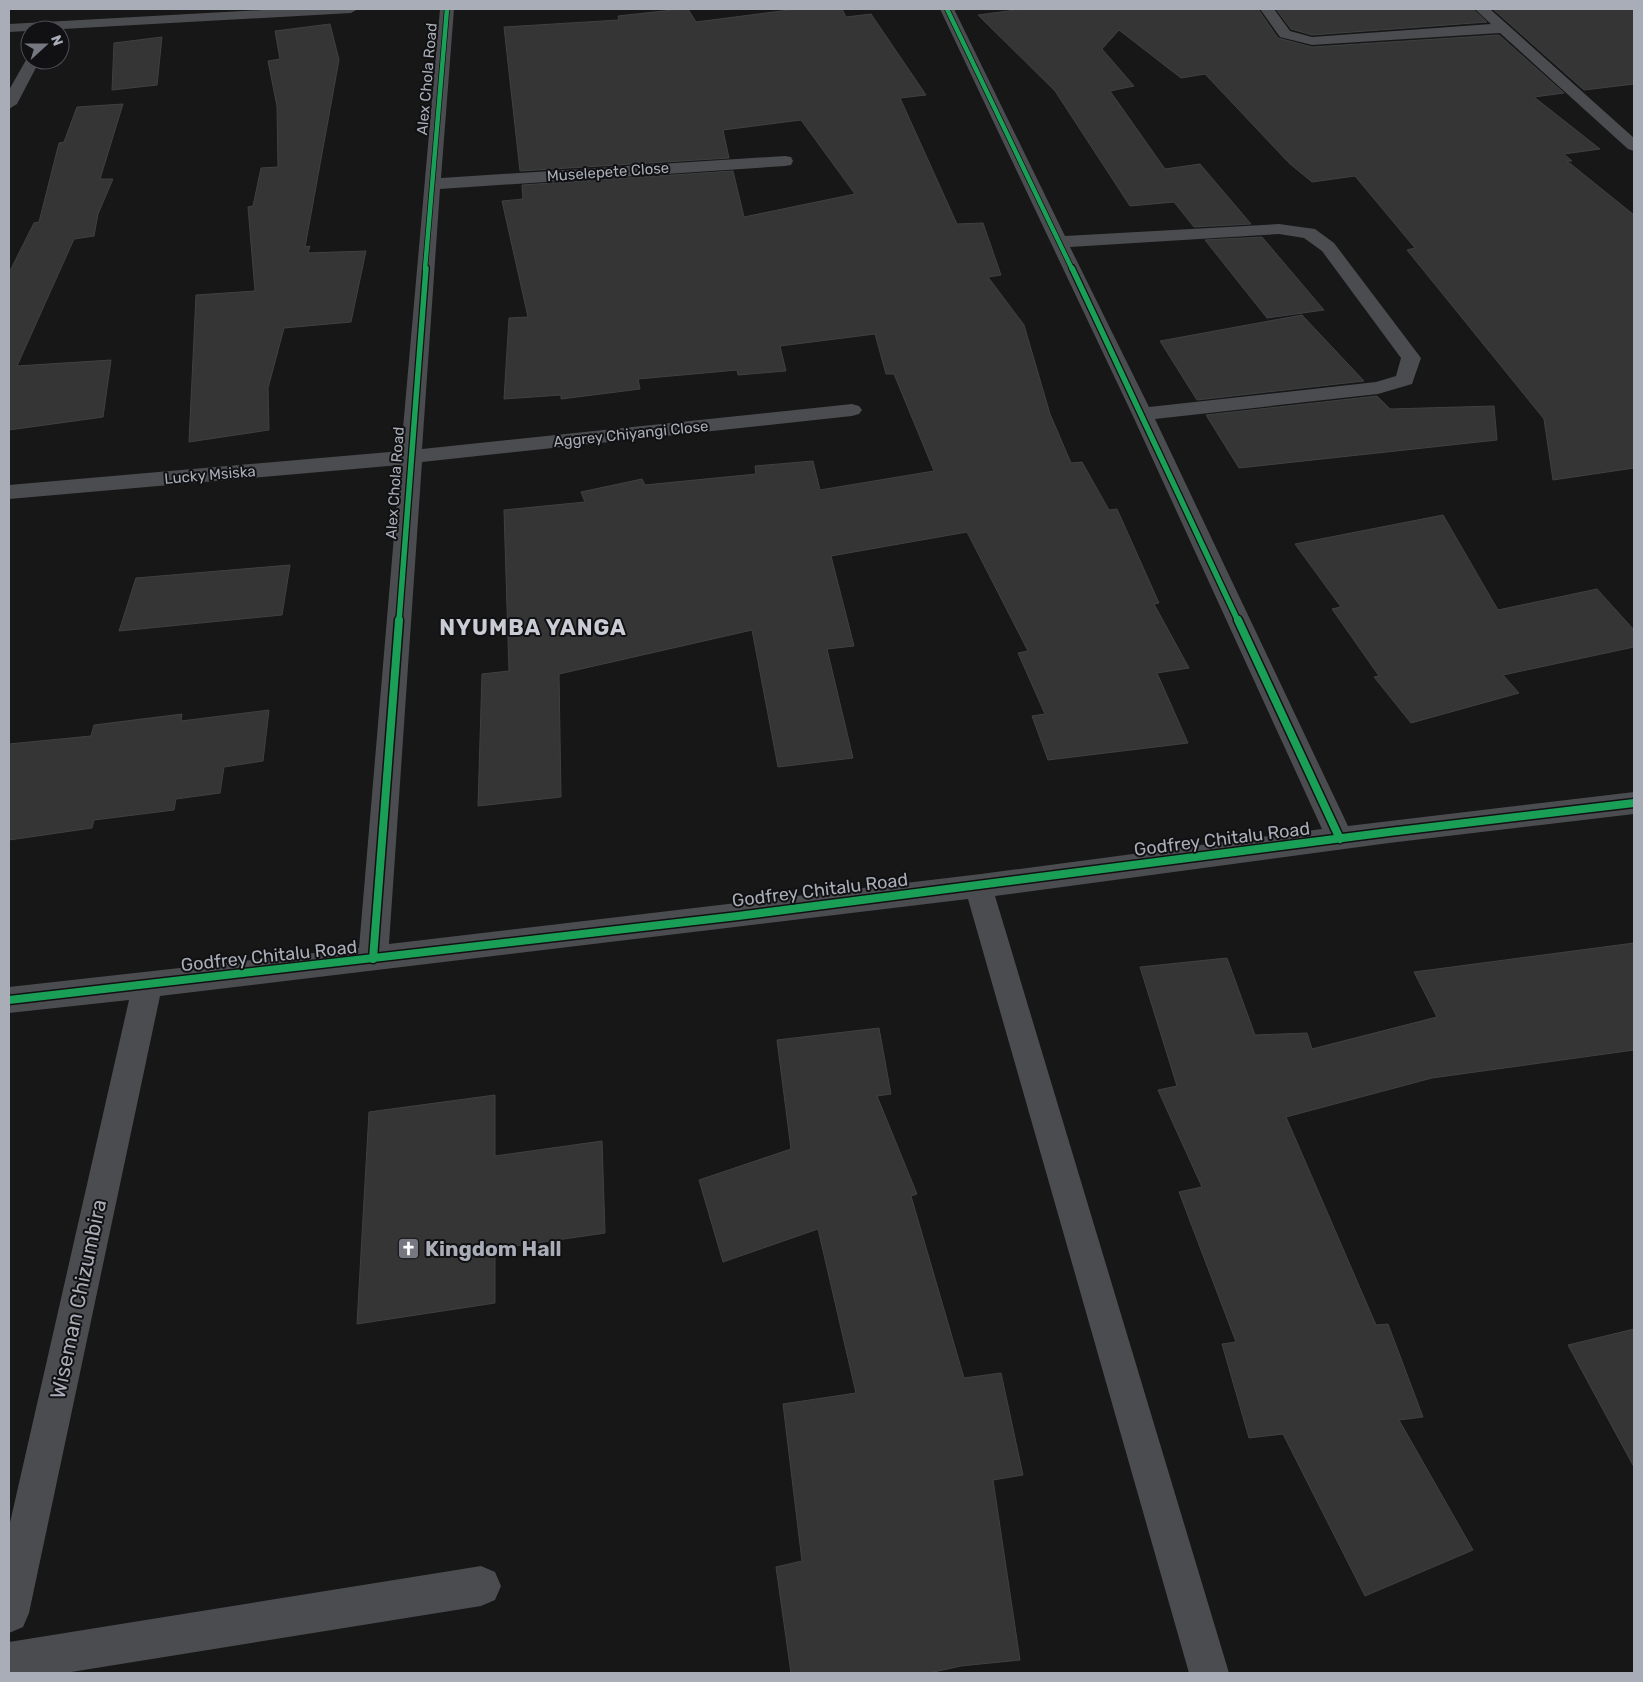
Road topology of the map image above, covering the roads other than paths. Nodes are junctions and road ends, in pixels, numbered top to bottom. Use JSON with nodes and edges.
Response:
{"nodes":[{"id":1,"x":350,"y":9,"type":"edge"},
{"id":2,"x":447,"y":9,"type":"edge"},
{"id":3,"x":947,"y":9,"type":"edge"},
{"id":4,"x":1267,"y":9,"type":"edge"},
{"id":5,"x":1482,"y":9,"type":"edge"},
{"id":6,"x":70,"y":26,"type":"edge"},
{"id":7,"x":1502,"y":28,"type":"junction"},
{"id":8,"x":28,"y":70,"type":"edge"},
{"id":9,"x":9,"y":104,"type":"edge"},
{"id":10,"x":1634,"y":146,"type":"edge"},
{"id":11,"x":785,"y":161,"type":"dead end"},
{"id":12,"x":432,"y":184,"type":"junction"},
{"id":13,"x":1060,"y":242,"type":"junction"},
{"id":14,"x":852,"y":410,"type":"dead end"},
{"id":15,"x":1142,"y":414,"type":"junction"},
{"id":16,"x":410,"y":457,"type":"junction"},
{"id":17,"x":9,"y":492,"type":"edge"},
{"id":18,"x":1634,"y":803,"type":"edge"},
{"id":19,"x":1340,"y":839,"type":"junction"},
{"id":20,"x":978,"y":886,"type":"junction"},
{"id":21,"x":372,"y":959,"type":"junction"},
{"id":22,"x":147,"y":985,"type":"junction"},
{"id":23,"x":9,"y":1000,"type":"edge"},
{"id":24,"x":482,"y":1586,"type":"dead end"},
{"id":25,"x":9,"y":1613,"type":"edge"},
{"id":26,"x":9,"y":1662,"type":"edge"},
{"id":27,"x":1209,"y":1673,"type":"edge"}],
"edges":[{"from":1,"to":6,"type":"street"},
{"from":2,"to":12,"type":"street","name":"Alex Chola Road"},
{"from":3,"to":13,"type":"street"},
{"from":4,"to":7,"type":"street"},
{"from":5,"to":7,"type":"street"},
{"from":7,"to":10,"type":"street"},
{"from":8,"to":9,"type":"street"},
{"from":11,"to":12,"type":"street","name":"Muselepete Close"},
{"from":12,"to":16,"type":"street","name":"Alex Chola Road"},
{"from":13,"to":15,"type":"street"},
{"from":13,"to":15,"type":"street"},
{"from":14,"to":16,"type":"street","name":"Aggrey Chiyangi Close"},
{"from":15,"to":19,"type":"street"},
{"from":16,"to":17,"type":"street","name":"Lucky Msiska"},
{"from":16,"to":21,"type":"street","name":"Alex Chola Road"},
{"from":18,"to":19,"type":"street","name":"Godfrey Chitalu Road"},
{"from":19,"to":20,"type":"street","name":"Godfrey Chitalu Road"},
{"from":20,"to":21,"type":"street","name":"Godfrey Chitalu Road"},
{"from":20,"to":27,"type":"street"},
{"from":21,"to":22,"type":"street","name":"Godfrey Chitalu Road"},
{"from":22,"to":23,"type":"street","name":"Godfrey Chitalu Road"},
{"from":22,"to":25,"type":"street","name":"Wiseman Chizumbira"},
{"from":24,"to":26,"type":"street"}]}
